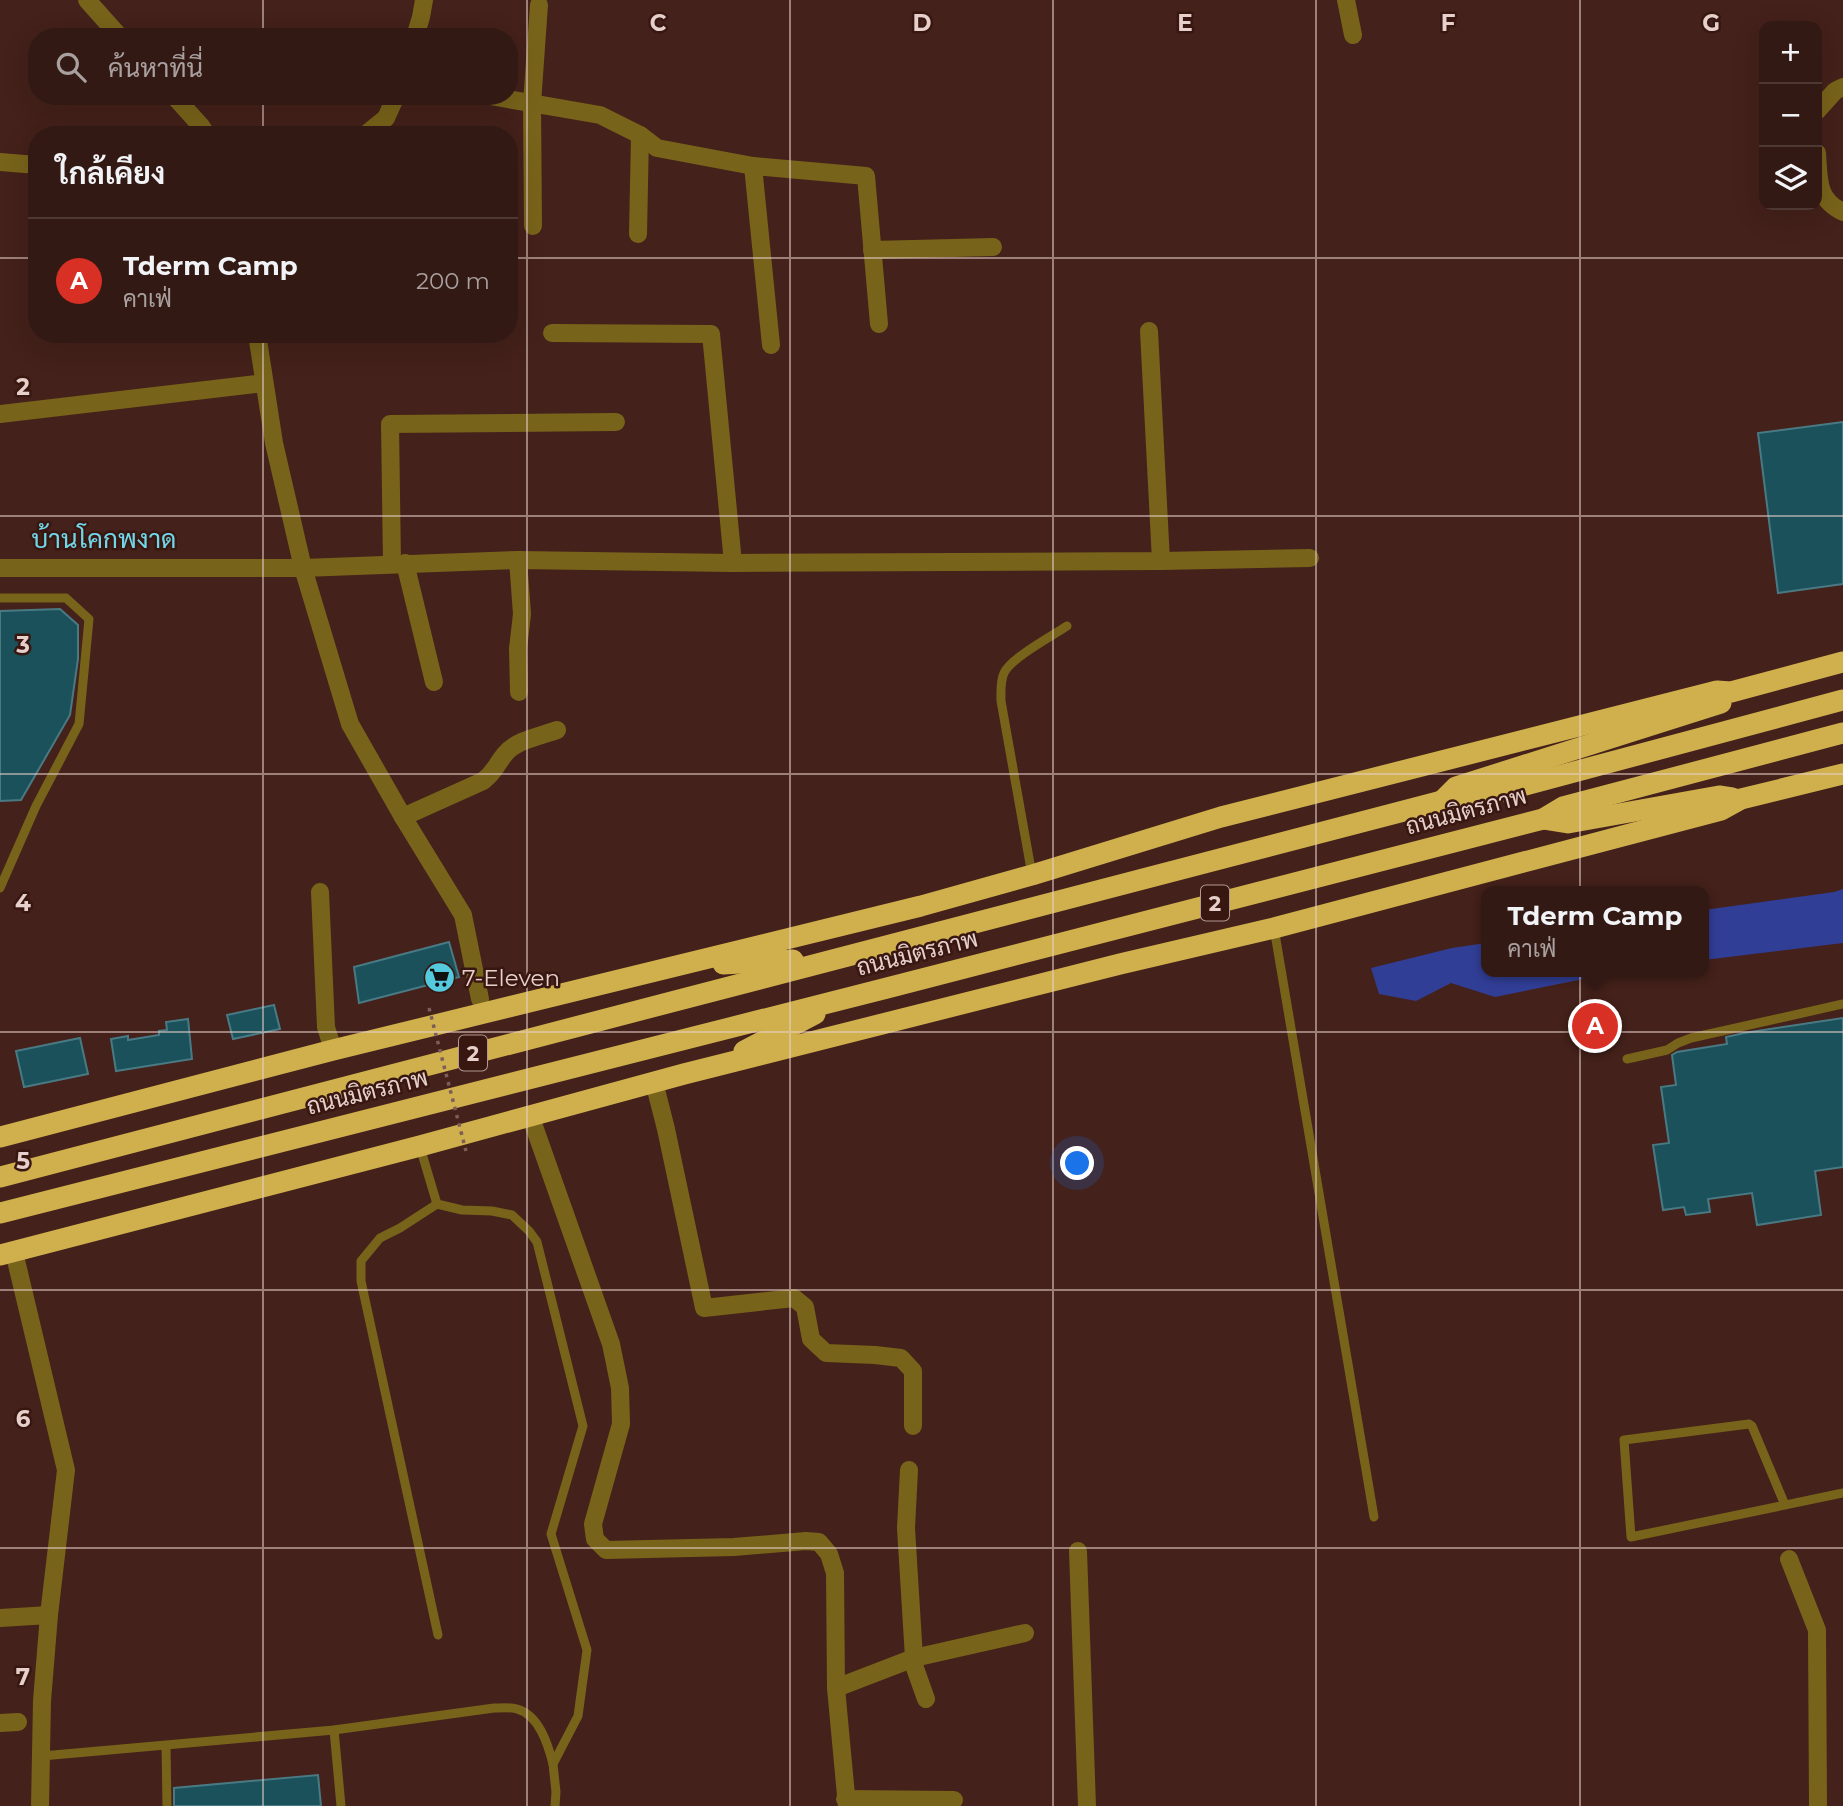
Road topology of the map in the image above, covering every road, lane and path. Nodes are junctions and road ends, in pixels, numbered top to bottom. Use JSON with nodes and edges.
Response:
{"nodes":[{"id":1,"x":87,"y":0,"type":"edge"},
{"id":2,"x":424,"y":0,"type":"edge"},
{"id":3,"x":1346,"y":0,"type":"edge"},
{"id":4,"x":539,"y":5,"type":"dead end"},
{"id":5,"x":112,"y":28,"type":"edge"},
{"id":6,"x":418,"y":28,"type":"edge"},
{"id":7,"x":1353,"y":35,"type":"dead end"},
{"id":8,"x":1843,"y":88,"type":"edge"},
{"id":9,"x":518,"y":101,"type":"edge"},
{"id":10,"x":532,"y":103,"type":"junction"},
{"id":11,"x":182,"y":105,"type":"edge"},
{"id":12,"x":392,"y":105,"type":"edge"},
{"id":13,"x":1822,"y":105,"type":"edge"},
{"id":14,"x":201,"y":126,"type":"edge"},
{"id":15,"x":376,"y":126,"type":"edge"},
{"id":16,"x":640,"y":135,"type":"junction"},
{"id":17,"x":0,"y":162,"type":"edge"},
{"id":18,"x":28,"y":164,"type":"edge"},
{"id":19,"x":753,"y":166,"type":"junction"},
{"id":20,"x":1822,"y":192,"type":"edge"},
{"id":21,"x":1843,"y":212,"type":"edge"},
{"id":22,"x":533,"y":226,"type":"dead end"},
{"id":23,"x":638,"y":234,"type":"dead end"},
{"id":24,"x":993,"y":247,"type":"dead end"},
{"id":25,"x":872,"y":250,"type":"junction"},
{"id":26,"x":879,"y":324,"type":"dead end"},
{"id":27,"x":1149,"y":331,"type":"dead end"},
{"id":28,"x":552,"y":333,"type":"dead end"},
{"id":29,"x":258,"y":343,"type":"edge"},
{"id":30,"x":771,"y":345,"type":"dead end"},
{"id":31,"x":264,"y":383,"type":"junction"},
{"id":32,"x":0,"y":414,"type":"edge"},
{"id":33,"x":616,"y":422,"type":"dead end"},
{"id":34,"x":1310,"y":558,"type":"dead end"},
{"id":35,"x":518,"y":560,"type":"junction"},
{"id":36,"x":1161,"y":561,"type":"junction"},
{"id":37,"x":399,"y":563,"type":"junction"},
{"id":38,"x":733,"y":563,"type":"junction"},
{"id":39,"x":0,"y":568,"type":"edge"},
{"id":40,"x":303,"y":568,"type":"junction"},
{"id":41,"x":0,"y":598,"type":"edge"},
{"id":42,"x":1068,"y":626,"type":"dead end"},
{"id":43,"x":1843,"y":662,"type":"edge"},
{"id":44,"x":434,"y":682,"type":"dead end"},
{"id":45,"x":519,"y":692,"type":"dead end"},
{"id":46,"x":1731,"y":692,"type":"junction"},
{"id":47,"x":1843,"y":700,"type":"edge"},
{"id":48,"x":557,"y":730,"type":"dead end"},
{"id":49,"x":1843,"y":733,"type":"edge"},
{"id":50,"x":1843,"y":774,"type":"edge"},
{"id":51,"x":1741,"y":799,"type":"junction"},
{"id":52,"x":1442,"y":801,"type":"junction"},
{"id":53,"x":403,"y":817,"type":"junction"},
{"id":54,"x":1543,"y":819,"type":"junction"},
{"id":55,"x":1032,"y":875,"type":"junction"},
{"id":56,"x":0,"y":888,"type":"edge"},
{"id":57,"x":320,"y":892,"type":"dead end"},
{"id":58,"x":1274,"y":928,"type":"junction"},
{"id":59,"x":839,"y":958,"type":"junction"},
{"id":60,"x":676,"y":966,"type":"junction"},
{"id":61,"x":848,"y":998,"type":"junction"},
{"id":62,"x":480,"y":999,"type":"dead end"},
{"id":63,"x":1843,"y":1004,"type":"edge"},
{"id":64,"x":429,"y":1009,"type":"dead end"},
{"id":65,"x":333,"y":1050,"type":"junction"},
{"id":66,"x":1627,"y":1059,"type":"dead end"},
{"id":67,"x":711,"y":1067,"type":"junction"},
{"id":68,"x":654,"y":1082,"type":"junction"},
{"id":69,"x":530,"y":1115,"type":"junction"},
{"id":70,"x":0,"y":1137,"type":"edge"},
{"id":71,"x":420,"y":1146,"type":"junction"},
{"id":72,"x":466,"y":1151,"type":"dead end"},
{"id":73,"x":0,"y":1177,"type":"edge"},
{"id":74,"x":437,"y":1204,"type":"junction"},
{"id":75,"x":0,"y":1213,"type":"edge"},
{"id":76,"x":7,"y":1254,"type":"edge"},
{"id":77,"x":914,"y":1426,"type":"dead end"},
{"id":78,"x":909,"y":1470,"type":"dead end"},
{"id":79,"x":1843,"y":1493,"type":"edge"},
{"id":80,"x":1785,"y":1505,"type":"junction"},
{"id":81,"x":1374,"y":1517,"type":"dead end"},
{"id":82,"x":1078,"y":1551,"type":"dead end"},
{"id":83,"x":1789,"y":1559,"type":"dead end"},
{"id":84,"x":49,"y":1615,"type":"junction"},
{"id":85,"x":0,"y":1618,"type":"edge"},
{"id":86,"x":1025,"y":1633,"type":"dead end"},
{"id":87,"x":438,"y":1635,"type":"dead end"},
{"id":88,"x":914,"y":1657,"type":"junction"},
{"id":89,"x":836,"y":1688,"type":"junction"},
{"id":90,"x":926,"y":1699,"type":"dead end"},
{"id":91,"x":334,"y":1730,"type":"junction"},
{"id":92,"x":166,"y":1746,"type":"junction"},
{"id":93,"x":41,"y":1756,"type":"junction"},
{"id":94,"x":553,"y":1764,"type":"junction"},
{"id":95,"x":954,"y":1800,"type":"dead end"},
{"id":96,"x":846,"y":1803,"type":"edge"},
{"id":97,"x":40,"y":1806,"type":"edge"},
{"id":98,"x":167,"y":1806,"type":"edge"},
{"id":99,"x":341,"y":1806,"type":"edge"},
{"id":100,"x":555,"y":1806,"type":"edge"},
{"id":101,"x":1087,"y":1806,"type":"edge"},
{"id":102,"x":1818,"y":1806,"type":"edge"}],
"edges":[{"from":1,"to":5,"type":"street"},
{"from":2,"to":6,"type":"street"},
{"from":3,"to":7,"type":"street"},
{"from":4,"to":10,"type":"street"},
{"from":8,"to":13,"type":"street"},
{"from":9,"to":10,"type":"street"},
{"from":10,"to":16,"type":"street"},
{"from":10,"to":22,"type":"street"},
{"from":11,"to":14,"type":"street"},
{"from":12,"to":15,"type":"street"},
{"from":16,"to":19,"type":"street"},
{"from":16,"to":23,"type":"street"},
{"from":17,"to":18,"type":"street"},
{"from":19,"to":25,"type":"street"},
{"from":19,"to":30,"type":"street"},
{"from":20,"to":21,"type":"street"},
{"from":24,"to":25,"type":"street"},
{"from":25,"to":26,"type":"street"},
{"from":27,"to":36,"type":"street"},
{"from":28,"to":38,"type":"street"},
{"from":29,"to":31,"type":"street"},
{"from":31,"to":32,"type":"street"},
{"from":31,"to":40,"type":"street"},
{"from":33,"to":37,"type":"street"},
{"from":34,"to":36,"type":"street"},
{"from":35,"to":37,"type":"street"},
{"from":35,"to":38,"type":"street"},
{"from":35,"to":45,"type":"street"},
{"from":36,"to":38,"type":"street"},
{"from":37,"to":40,"type":"street"},
{"from":37,"to":44,"type":"street"},
{"from":39,"to":40,"type":"street"},
{"from":40,"to":53,"type":"street"},
{"from":41,"to":56,"type":"lane"},
{"from":42,"to":55,"type":"lane"},
{"from":43,"to":46,"type":"highway"},
{"from":46,"to":52,"type":"highway"},
{"from":46,"to":55,"type":"highway","name":"ถนนมิตรภาพ","number":"2"},
{"from":47,"to":52,"type":"highway","name":"ถนนมิตรภาพ","number":"2"},
{"from":48,"to":53,"type":"street"},
{"from":49,"to":54,"type":"highway","name":"ถนนมิตรภาพ","number":"2"},
{"from":50,"to":51,"type":"highway"},
{"from":51,"to":54,"type":"highway"},
{"from":51,"to":58,"type":"highway"},
{"from":52,"to":59,"type":"highway","name":"ถนนมิตรภาพ","number":"2"},
{"from":53,"to":62,"type":"street"},
{"from":54,"to":61,"type":"highway","name":"ถนนมิตรภาพ","number":"2"},
{"from":55,"to":60,"type":"highway","name":"ถนนมิตรภาพ","number":"2"},
{"from":57,"to":65,"type":"street"},
{"from":58,"to":67,"type":"highway"},
{"from":58,"to":81,"type":"lane"},
{"from":59,"to":60,"type":"highway"},
{"from":59,"to":73,"type":"highway","name":"ถนนมิตรภาพ","number":"2"},
{"from":60,"to":65,"type":"highway","name":"ถนนมิตรภาพ","number":"2"},
{"from":61,"to":67,"type":"highway"},
{"from":61,"to":75,"type":"highway","name":"ถนนมิตรภาพ","number":"2"},
{"from":63,"to":66,"type":"lane"},
{"from":64,"to":72,"type":"path","bridge":true},
{"from":65,"to":70,"type":"highway","name":"ถนนมิตรภาพ","number":"2"},
{"from":67,"to":68,"type":"highway"},
{"from":68,"to":69,"type":"highway"},
{"from":68,"to":77,"type":"street"},
{"from":69,"to":71,"type":"highway"},
{"from":69,"to":89,"type":"street"},
{"from":71,"to":74,"type":"lane"},
{"from":71,"to":76,"type":"highway"},
{"from":74,"to":87,"type":"lane"},
{"from":74,"to":94,"type":"lane"},
{"from":76,"to":84,"type":"street"},
{"from":78,"to":88,"type":"street"},
{"from":79,"to":80,"type":"lane"},
{"from":80,"to":80,"type":"lane"},
{"from":82,"to":101,"type":"street"},
{"from":83,"to":102,"type":"street"},
{"from":84,"to":85,"type":"street"},
{"from":84,"to":93,"type":"street"},
{"from":86,"to":88,"type":"street"},
{"from":88,"to":89,"type":"street"},
{"from":88,"to":90,"type":"street"},
{"from":89,"to":96,"type":"street"},
{"from":91,"to":92,"type":"lane"},
{"from":91,"to":94,"type":"lane"},
{"from":91,"to":99,"type":"lane"},
{"from":92,"to":93,"type":"lane"},
{"from":92,"to":98,"type":"lane"},
{"from":93,"to":97,"type":"street"},
{"from":94,"to":100,"type":"lane"},
{"from":95,"to":96,"type":"street"}]}
